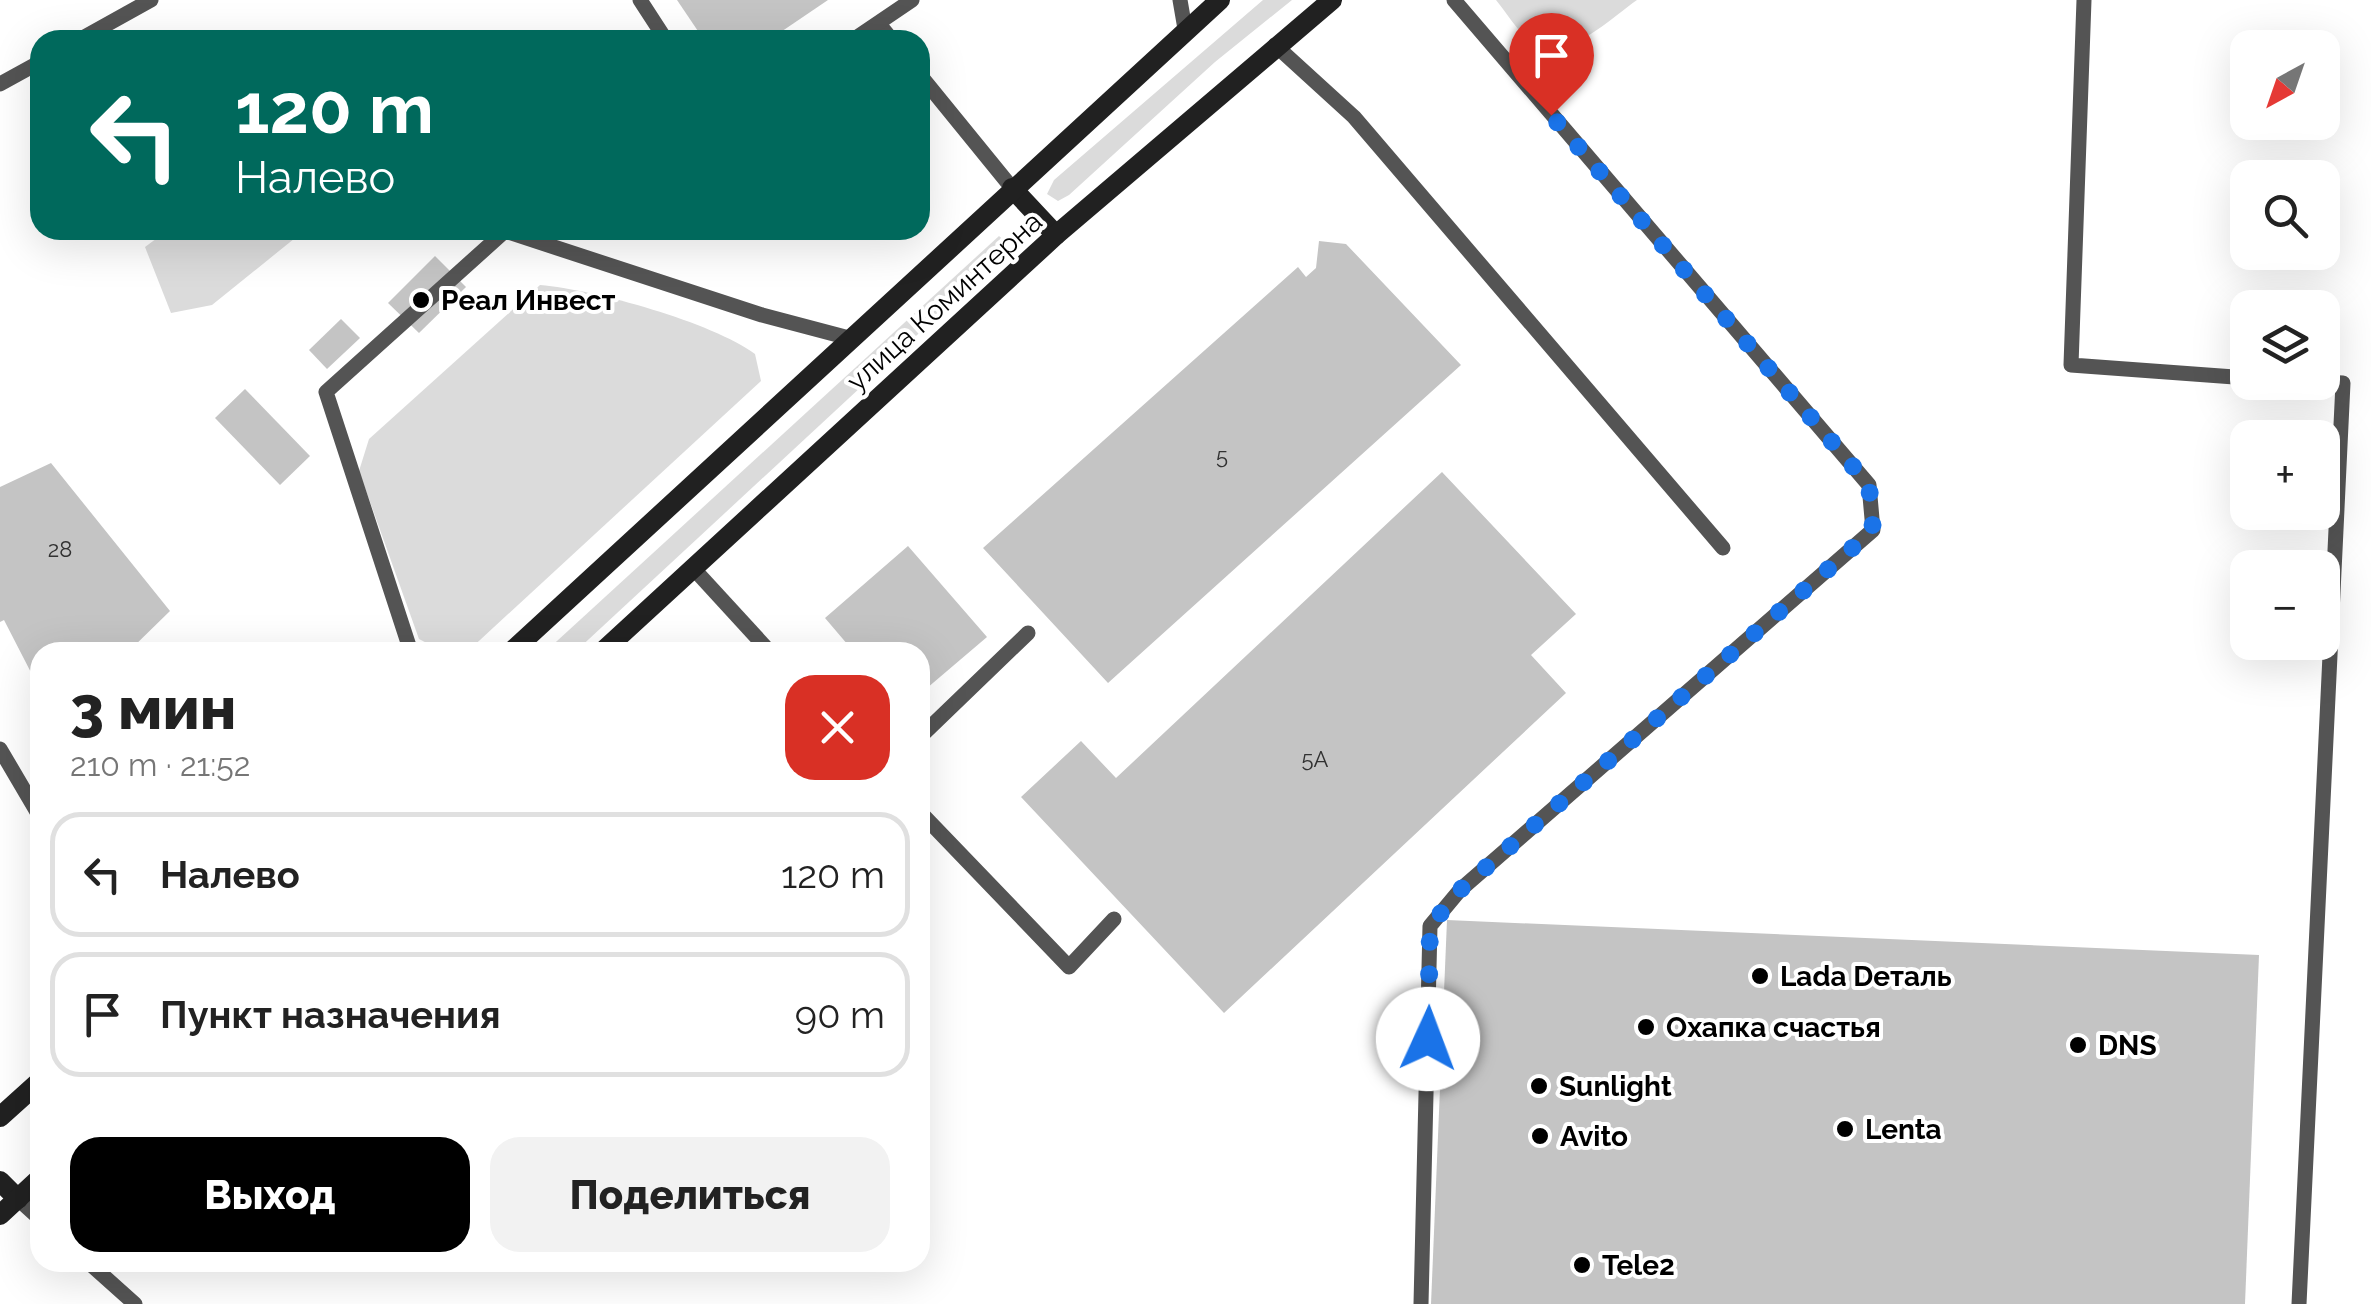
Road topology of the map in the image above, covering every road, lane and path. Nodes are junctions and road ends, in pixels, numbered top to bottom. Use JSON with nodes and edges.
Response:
{"nodes":[{"id":1,"x":151,"y":0,"type":"edge"},
{"id":2,"x":640,"y":0,"type":"edge"},
{"id":3,"x":912,"y":0,"type":"edge"},
{"id":4,"x":1180,"y":0,"type":"edge"},
{"id":5,"x":1220,"y":0,"type":"edge"},
{"id":6,"x":1332,"y":0,"type":"edge"},
{"id":7,"x":1454,"y":0,"type":"edge"},
{"id":8,"x":2084,"y":0,"type":"edge"},
{"id":9,"x":879,"y":24,"type":"junction"},
{"id":10,"x":97,"y":30,"type":"edge"},
{"id":11,"x":660,"y":30,"type":"edge"},
{"id":12,"x":870,"y":30,"type":"edge"},
{"id":13,"x":884,"y":30,"type":"edge"},
{"id":14,"x":1185,"y":30,"type":"junction"},
{"id":15,"x":1275,"y":46,"type":"junction"},
{"id":16,"x":30,"y":68,"type":"edge"},
{"id":17,"x":0,"y":84,"type":"edge"},
{"id":18,"x":930,"y":87,"type":"edge"},
{"id":19,"x":1012,"y":188,"type":"junction"},
{"id":20,"x":1056,"y":236,"type":"junction"},
{"id":21,"x":495,"y":240,"type":"edge"},
{"id":22,"x":533,"y":240,"type":"edge"},
{"id":23,"x":849,"y":338,"type":"junction"},
{"id":24,"x":2230,"y":377,"type":"edge"},
{"id":25,"x":2340,"y":383,"type":"edge"},
{"id":26,"x":1723,"y":548,"type":"dead end"},
{"id":27,"x":693,"y":568,"type":"junction"},
{"id":28,"x":1028,"y":634,"type":"dead end"},
{"id":29,"x":408,"y":642,"type":"edge"},
{"id":30,"x":522,"y":642,"type":"edge"},
{"id":31,"x":613,"y":642,"type":"edge"},
{"id":32,"x":761,"y":642,"type":"edge"},
{"id":33,"x":930,"y":728,"type":"edge"},
{"id":34,"x":0,"y":748,"type":"edge"},
{"id":35,"x":30,"y":800,"type":"edge"},
{"id":36,"x":930,"y":822,"type":"edge"},
{"id":37,"x":1114,"y":920,"type":"dead end"},
{"id":38,"x":30,"y":1090,"type":"edge"},
{"id":39,"x":0,"y":1117,"type":"edge"},
{"id":40,"x":0,"y":1181,"type":"edge"},
{"id":41,"x":30,"y":1188,"type":"edge"},
{"id":42,"x":18,"y":1199,"type":"junction"},
{"id":43,"x":30,"y":1210,"type":"edge"},
{"id":44,"x":0,"y":1216,"type":"edge"},
{"id":45,"x":99,"y":1272,"type":"edge"},
{"id":46,"x":135,"y":1304,"type":"edge"},
{"id":47,"x":1421,"y":1304,"type":"edge"},
{"id":48,"x":2298,"y":1304,"type":"edge"}],
"edges":[{"from":1,"to":10,"type":"lane"},
{"from":2,"to":11,"type":"lane"},
{"from":3,"to":9,"type":"lane"},
{"from":4,"to":14,"type":"lane"},
{"from":5,"to":14,"type":"main road","name":"улица Коминтерна"},
{"from":6,"to":15,"type":"main road","name":"улица Коминтерна"},
{"from":7,"to":47,"type":"lane"},
{"from":8,"to":24,"type":"lane"},
{"from":9,"to":12,"type":"lane"},
{"from":9,"to":13,"type":"lane"},
{"from":14,"to":19,"type":"main road","name":"улица Коминтерна"},
{"from":15,"to":20,"type":"main road","name":"улица Коминтерна"},
{"from":15,"to":26,"type":"lane"},
{"from":16,"to":17,"type":"lane"},
{"from":18,"to":19,"type":"lane"},
{"from":19,"to":20,"type":"main road"},
{"from":19,"to":23,"type":"main road","name":"улица Коминтерна"},
{"from":20,"to":27,"type":"main road","name":"улица Коминтерна"},
{"from":21,"to":29,"type":"lane"},
{"from":22,"to":23,"type":"lane"},
{"from":23,"to":30,"type":"main road","name":"улица Коминтерна"},
{"from":25,"to":48,"type":"lane"},
{"from":27,"to":31,"type":"main road","name":"улица Коминтерна"},
{"from":27,"to":32,"type":"lane"},
{"from":28,"to":33,"type":"lane"},
{"from":34,"to":35,"type":"lane"},
{"from":36,"to":37,"type":"lane"},
{"from":38,"to":39,"type":"main road"},
{"from":40,"to":42,"type":"main road"},
{"from":41,"to":42,"type":"main road"},
{"from":42,"to":43,"type":"lane"},
{"from":42,"to":44,"type":"main road"},
{"from":45,"to":46,"type":"lane"}]}
